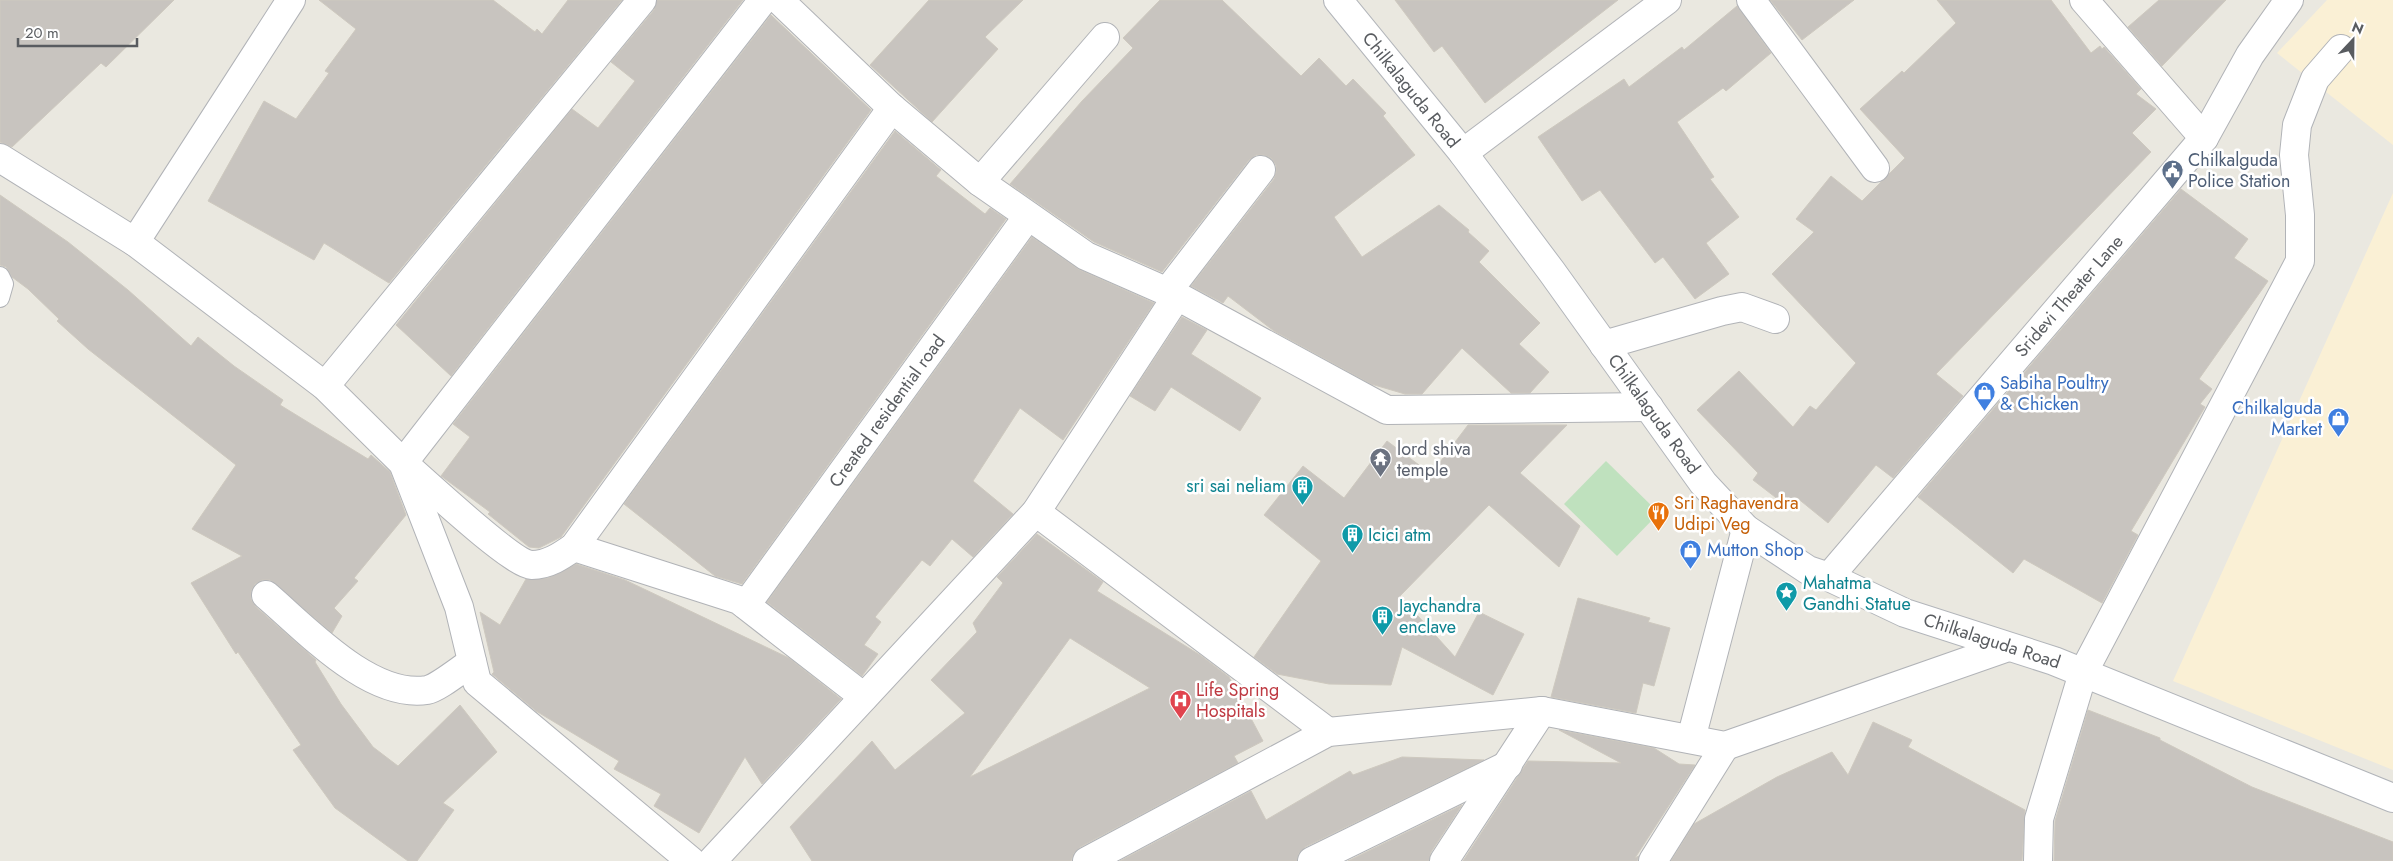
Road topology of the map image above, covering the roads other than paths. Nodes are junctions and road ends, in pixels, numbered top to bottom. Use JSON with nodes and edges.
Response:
{"nodes":[{"id":1,"x":291,"y":0,"type":"edge"},
{"id":2,"x":642,"y":0,"type":"edge"},
{"id":3,"x":763,"y":0,"type":"edge"},
{"id":4,"x":779,"y":0,"type":"edge"},
{"id":5,"x":1338,"y":0,"type":"edge"},
{"id":6,"x":1667,"y":0,"type":"edge"},
{"id":7,"x":1751,"y":0,"type":"edge"},
{"id":8,"x":2084,"y":0,"type":"edge"},
{"id":9,"x":2289,"y":0,"type":"edge"},
{"id":10,"x":1106,"y":37,"type":"dead end"},
{"id":11,"x":2341,"y":49,"type":"dead end"},
{"id":12,"x":892,"y":108,"type":"junction"},
{"id":13,"x":2204,"y":138,"type":"junction"},
{"id":14,"x":1462,"y":153,"type":"junction"},
{"id":15,"x":0,"y":158,"type":"edge"},
{"id":16,"x":1875,"y":168,"type":"dead end"},
{"id":17,"x":1261,"y":170,"type":"dead end"},
{"id":18,"x":980,"y":182,"type":"junction"},
{"id":19,"x":1028,"y":216,"type":"junction"},
{"id":20,"x":135,"y":242,"type":"junction"},
{"id":21,"x":0,"y":276,"type":"edge"},
{"id":22,"x":1172,"y":294,"type":"junction"},
{"id":23,"x":0,"y":298,"type":"edge"},
{"id":24,"x":1775,"y":320,"type":"dead end"},
{"id":25,"x":1604,"y":345,"type":"junction"},
{"id":26,"x":325,"y":386,"type":"junction"},
{"id":27,"x":1649,"y":407,"type":"junction"},
{"id":28,"x":403,"y":463,"type":"junction"},
{"id":29,"x":1036,"y":512,"type":"junction"},
{"id":30,"x":1746,"y":529,"type":"junction"},
{"id":31,"x":574,"y":547,"type":"junction"},
{"id":32,"x":1829,"y":577,"type":"junction"},
{"id":33,"x":266,"y":595,"type":"dead end"},
{"id":34,"x":746,"y":605,"type":"junction"},
{"id":35,"x":2008,"y":647,"type":"junction"},
{"id":36,"x":472,"y":662,"type":"junction"},
{"id":37,"x":2084,"y":673,"type":"junction"},
{"id":38,"x":864,"y":697,"type":"junction"},
{"id":39,"x":1542,"y":711,"type":"junction"},
{"id":40,"x":1328,"y":732,"type":"junction"},
{"id":41,"x":1691,"y":739,"type":"junction"},
{"id":42,"x":1725,"y":746,"type":"junction"},
{"id":43,"x":1508,"y":765,"type":"junction"},
{"id":44,"x":2393,"y":798,"type":"edge"},
{"id":45,"x":691,"y":861,"type":"edge"},
{"id":46,"x":712,"y":861,"type":"edge"},
{"id":47,"x":1088,"y":861,"type":"edge"},
{"id":48,"x":1312,"y":861,"type":"edge"},
{"id":49,"x":1444,"y":861,"type":"edge"},
{"id":50,"x":1653,"y":861,"type":"edge"},
{"id":51,"x":2038,"y":861,"type":"edge"}],
"edges":[{"from":1,"to":20,"type":"street"},
{"from":2,"to":26,"type":"street"},
{"from":3,"to":28,"type":"street"},
{"from":4,"to":12,"type":"street"},
{"from":5,"to":14,"type":"street","name":"Chilkalaguda Road"},
{"from":6,"to":14,"type":"street"},
{"from":7,"to":16,"type":"street"},
{"from":8,"to":13,"type":"street"},
{"from":9,"to":13,"type":"street","name":"Sridevi Theater Lane"},
{"from":10,"to":18,"type":"street"},
{"from":11,"to":37,"type":"street"},
{"from":12,"to":18,"type":"street"},
{"from":12,"to":31,"type":"street"},
{"from":13,"to":32,"type":"street","name":"Sridevi Theater Lane"},
{"from":14,"to":25,"type":"street","name":"Chilkalaguda Road"},
{"from":15,"to":20,"type":"street"},
{"from":17,"to":22,"type":"street"},
{"from":18,"to":19,"type":"street"},
{"from":19,"to":22,"type":"street"},
{"from":19,"to":34,"type":"street","name":"Created residential road"},
{"from":20,"to":26,"type":"street"},
{"from":21,"to":23,"type":"lane"},
{"from":22,"to":27,"type":"street"},
{"from":22,"to":29,"type":"street"},
{"from":24,"to":25,"type":"street"},
{"from":25,"to":27,"type":"street","name":"Chilkalaguda Road"},
{"from":26,"to":28,"type":"street"},
{"from":27,"to":30,"type":"street","name":"Chilkalaguda Road"},
{"from":28,"to":31,"type":"street"},
{"from":28,"to":36,"type":"street"},
{"from":29,"to":38,"type":"street"},
{"from":29,"to":40,"type":"street"},
{"from":30,"to":32,"type":"street","name":"Chilkalaguda Road"},
{"from":30,"to":41,"type":"street"},
{"from":31,"to":34,"type":"street"},
{"from":32,"to":35,"type":"street","name":"Chilkalaguda Road"},
{"from":33,"to":36,"type":"street"},
{"from":34,"to":38,"type":"street"},
{"from":35,"to":37,"type":"street","name":"Chilkalaguda Road"},
{"from":35,"to":42,"type":"street"},
{"from":36,"to":45,"type":"street"},
{"from":37,"to":44,"type":"street","name":"Chilkalaguda Road"},
{"from":37,"to":51,"type":"street"},
{"from":38,"to":46,"type":"street"},
{"from":39,"to":40,"type":"street"},
{"from":39,"to":41,"type":"street"},
{"from":39,"to":43,"type":"street"},
{"from":40,"to":47,"type":"street"},
{"from":41,"to":42,"type":"street"},
{"from":42,"to":50,"type":"street"},
{"from":43,"to":48,"type":"street"},
{"from":43,"to":49,"type":"street"}]}
